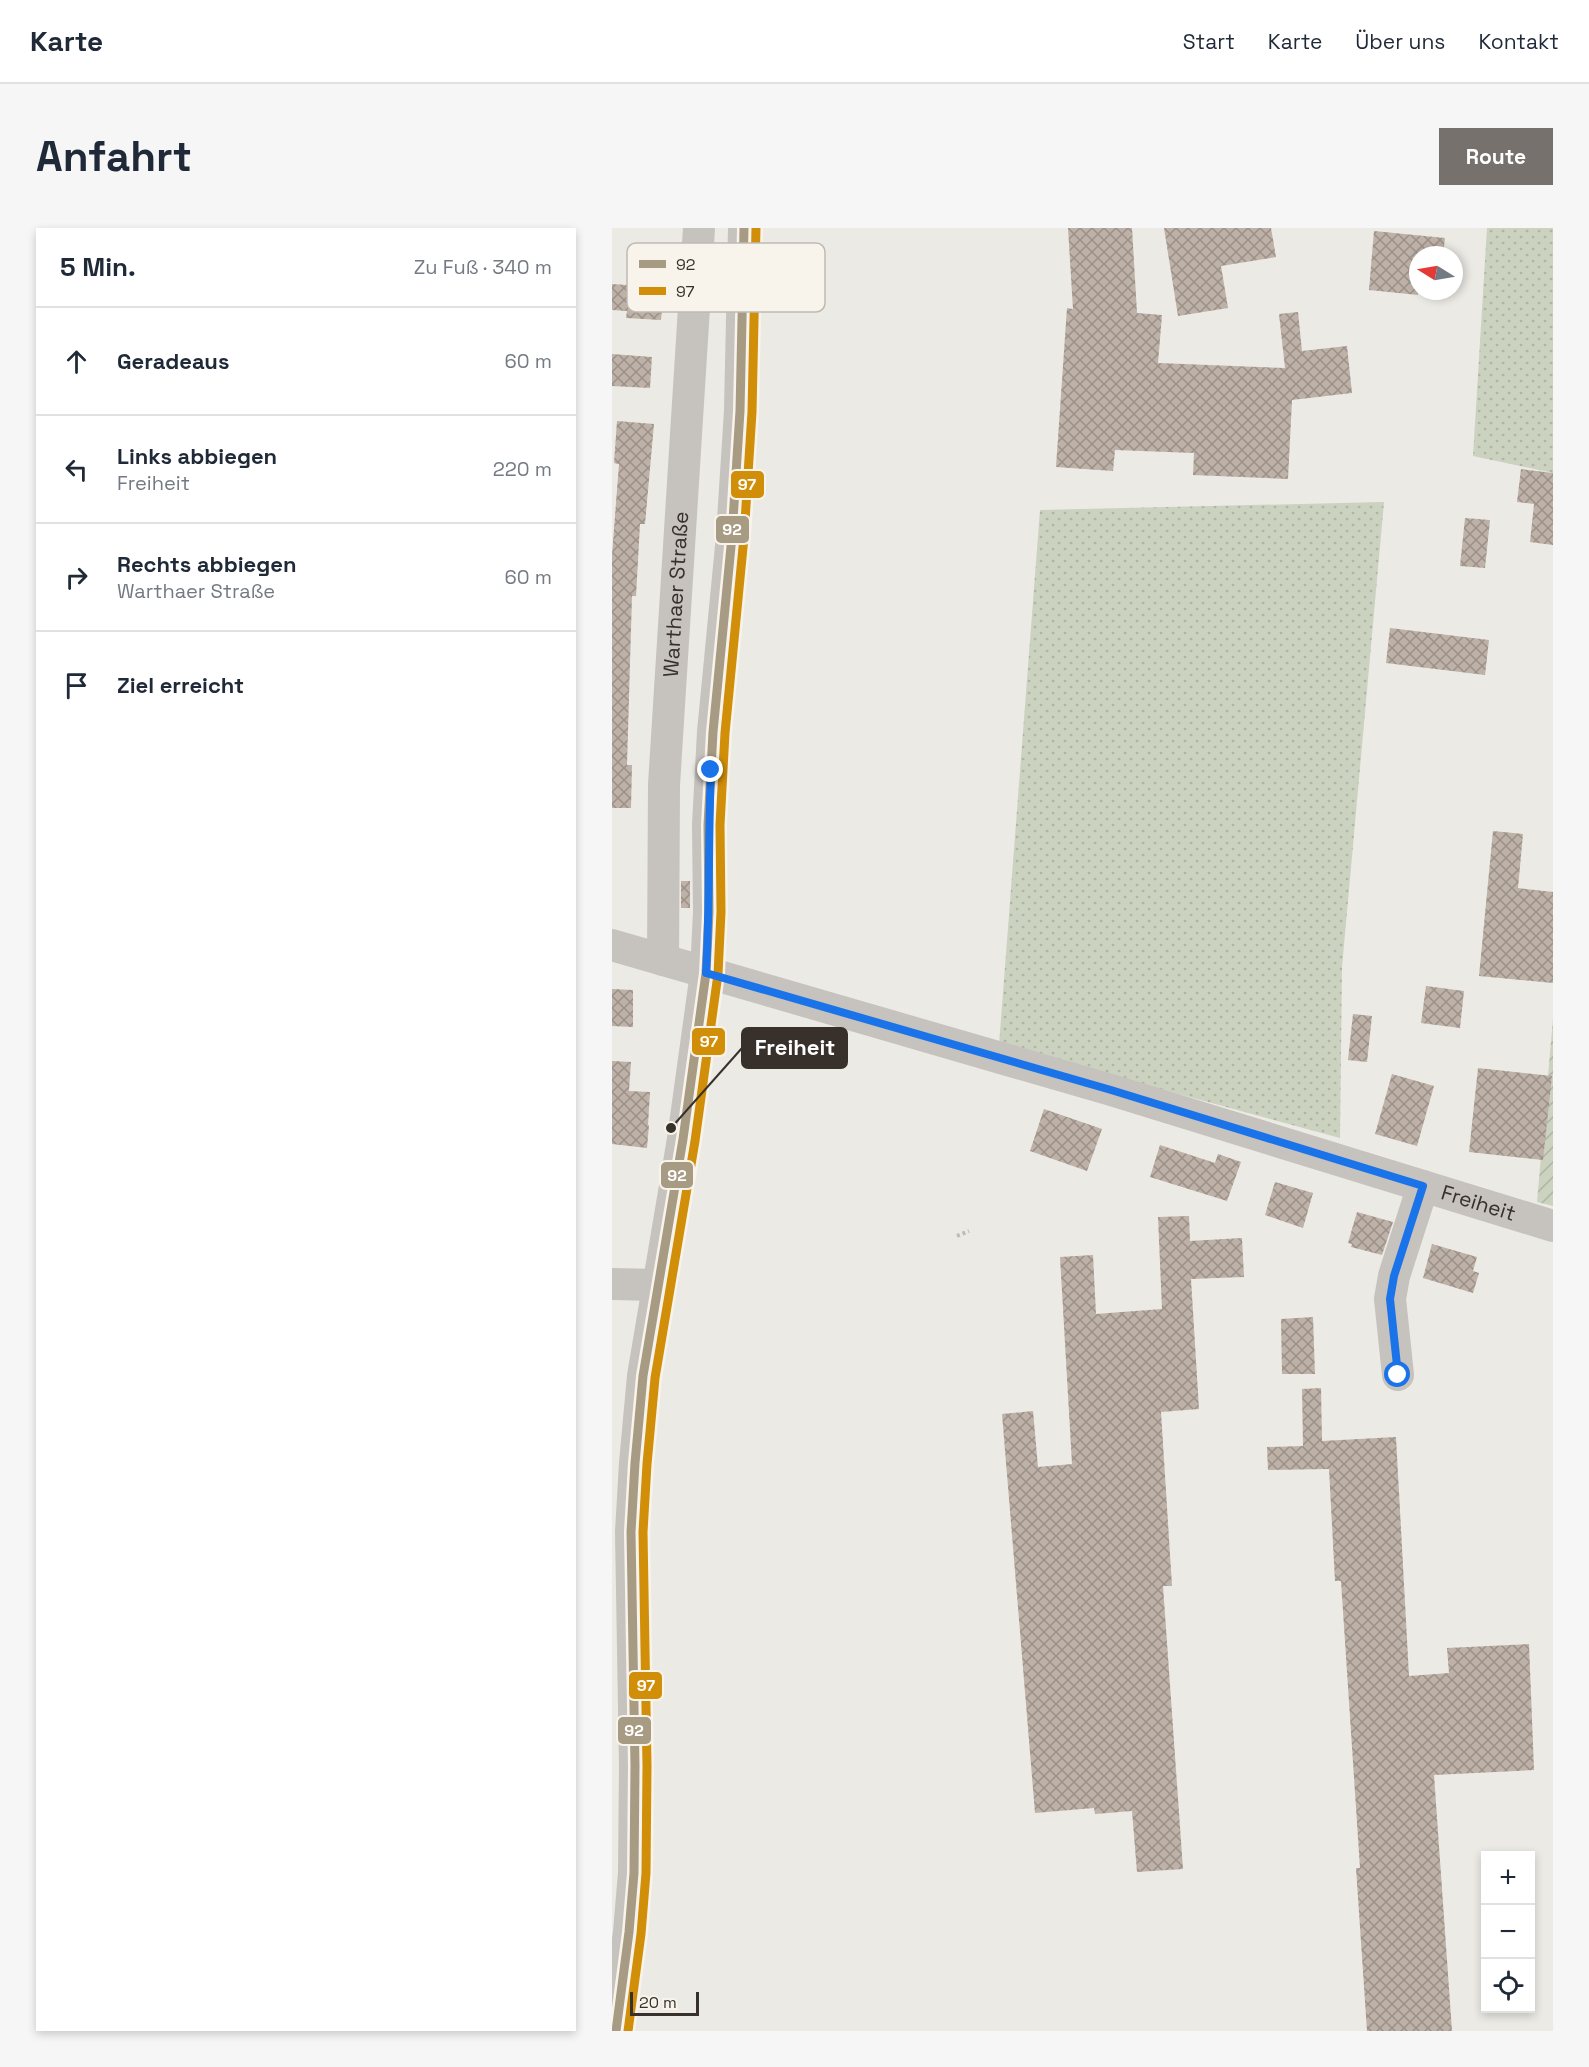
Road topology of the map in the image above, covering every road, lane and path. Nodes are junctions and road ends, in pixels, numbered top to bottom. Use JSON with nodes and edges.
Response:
{"nodes":[{"id":1,"x":699,"y":228,"type":"edge"},
{"id":2,"x":744,"y":228,"type":"edge"},
{"id":3,"x":698,"y":243,"type":"edge"},
{"id":4,"x":744,"y":243,"type":"edge"},
{"id":5,"x":694,"y":312,"type":"edge"},
{"id":6,"x":742,"y":312,"type":"edge"},
{"id":7,"x":612,"y":945,"type":"edge"},
{"id":8,"x":663,"y":960,"type":"junction"},
{"id":9,"x":706,"y":973,"type":"junction"},
{"id":10,"x":1423,"y":1186,"type":"junction"},
{"id":11,"x":1553,"y":1227,"type":"edge"},
{"id":12,"x":969,"y":1232,"type":"dead end"},
{"id":13,"x":957,"y":1236,"type":"dead end"},
{"id":14,"x":612,"y":1284,"type":"edge"},
{"id":15,"x":658,"y":1285,"type":"junction"},
{"id":16,"x":1398,"y":1375,"type":"dead end"},
{"id":17,"x":622,"y":1629,"type":"edge"},
{"id":18,"x":624,"y":1766,"type":"edge"},
{"id":19,"x":616,"y":2031,"type":"edge"}],
"edges":[{"from":1,"to":3,"type":"street","name":"Warthaer Straße"},
{"from":2,"to":4,"type":"street"},
{"from":5,"to":8,"type":"street","name":"Warthaer Straße"},
{"from":6,"to":9,"type":"street"},
{"from":7,"to":8,"type":"street","name":"Freiheit"},
{"from":8,"to":9,"type":"street","name":"Freiheit"},
{"from":9,"to":10,"type":"street","name":"Freiheit"},
{"from":9,"to":15,"type":"street"},
{"from":10,"to":11,"type":"street","name":"Freiheit"},
{"from":10,"to":16,"type":"street"},
{"from":12,"to":13,"type":"path"},
{"from":14,"to":15,"type":"street"},
{"from":15,"to":17,"type":"street"},
{"from":17,"to":18,"type":"street"},
{"from":18,"to":19,"type":"street"}]}
